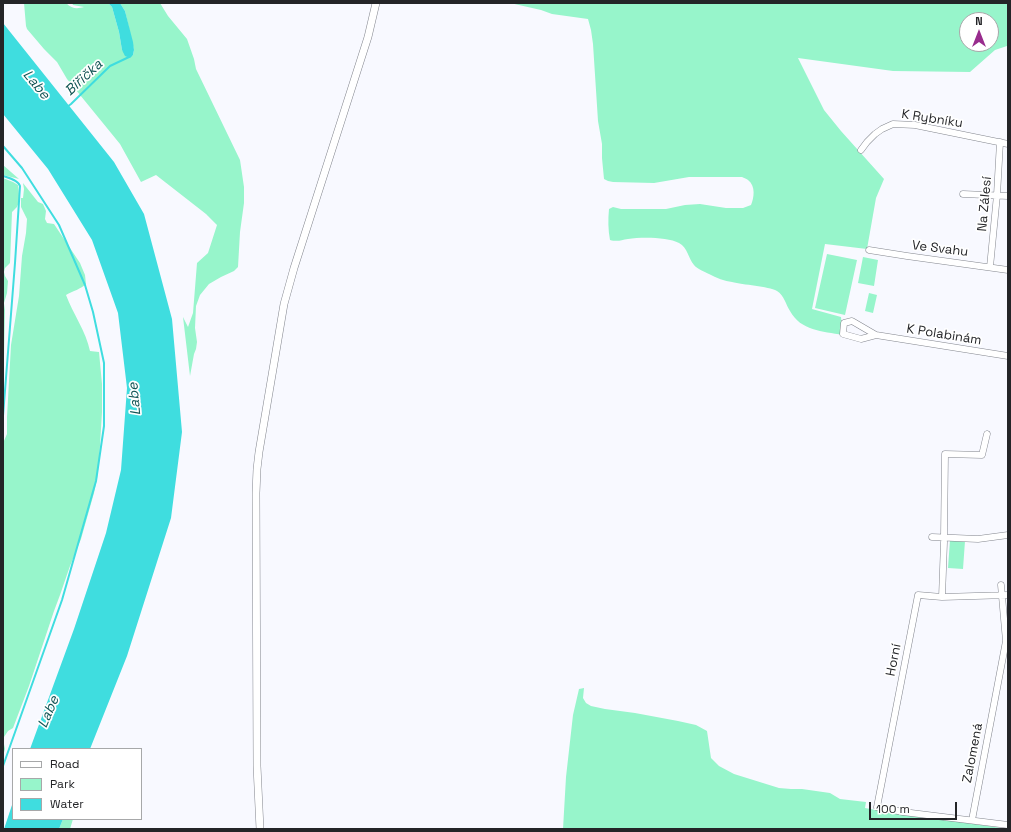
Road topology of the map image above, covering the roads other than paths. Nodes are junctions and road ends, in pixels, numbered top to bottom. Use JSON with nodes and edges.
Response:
{"nodes":[{"id":1,"x":376,"y":3,"type":"edge"},
{"id":2,"x":1000,"y":142,"type":"junction"},
{"id":3,"x":1008,"y":144,"type":"edge"},
{"id":4,"x":861,"y":150,"type":"dead end"},
{"id":5,"x":963,"y":194,"type":"dead end"},
{"id":6,"x":997,"y":195,"type":"junction"},
{"id":7,"x":1008,"y":196,"type":"edge"},
{"id":8,"x":869,"y":250,"type":"dead end"},
{"id":9,"x":990,"y":267,"type":"junction"},
{"id":10,"x":1008,"y":270,"type":"edge"},
{"id":11,"x":876,"y":335,"type":"junction"},
{"id":12,"x":1008,"y":356,"type":"edge"},
{"id":13,"x":987,"y":434,"type":"dead end"},
{"id":14,"x":1008,"y":535,"type":"edge"},
{"id":15,"x":932,"y":537,"type":"dead end"},
{"id":16,"x":944,"y":539,"type":"junction"},
{"id":17,"x":1001,"y":585,"type":"dead end"},
{"id":18,"x":1005,"y":596,"type":"edge"},
{"id":19,"x":942,"y":597,"type":"junction"},
{"id":20,"x":972,"y":820,"type":"junction"},
{"id":21,"x":1008,"y":825,"type":"edge"},
{"id":22,"x":260,"y":829,"type":"edge"}],
"edges":[{"from":1,"to":22,"type":"street"},
{"from":2,"to":3,"type":"street","name":"K Rybníku"},
{"from":2,"to":4,"type":"street","name":"K Rybníku"},
{"from":2,"to":6,"type":"street","name":"Na Zálesí"},
{"from":5,"to":6,"type":"street"},
{"from":6,"to":7,"type":"street"},
{"from":6,"to":9,"type":"street","name":"Na Zálesí"},
{"from":8,"to":9,"type":"street","name":"Ve Svahu"},
{"from":9,"to":10,"type":"street","name":"Ve Svahu"},
{"from":11,"to":11,"type":"street","name":"K Polabinám"},
{"from":11,"to":12,"type":"street","name":"K Polabinám"},
{"from":13,"to":16,"type":"street"},
{"from":14,"to":16,"type":"street"},
{"from":15,"to":16,"type":"street"},
{"from":16,"to":19,"type":"street"},
{"from":17,"to":18,"type":"street","name":"Zalomená"},
{"from":18,"to":19,"type":"street"},
{"from":18,"to":20,"type":"street","name":"Zalomená"},
{"from":19,"to":20,"type":"street","name":"Horní"},
{"from":20,"to":21,"type":"street"}]}
